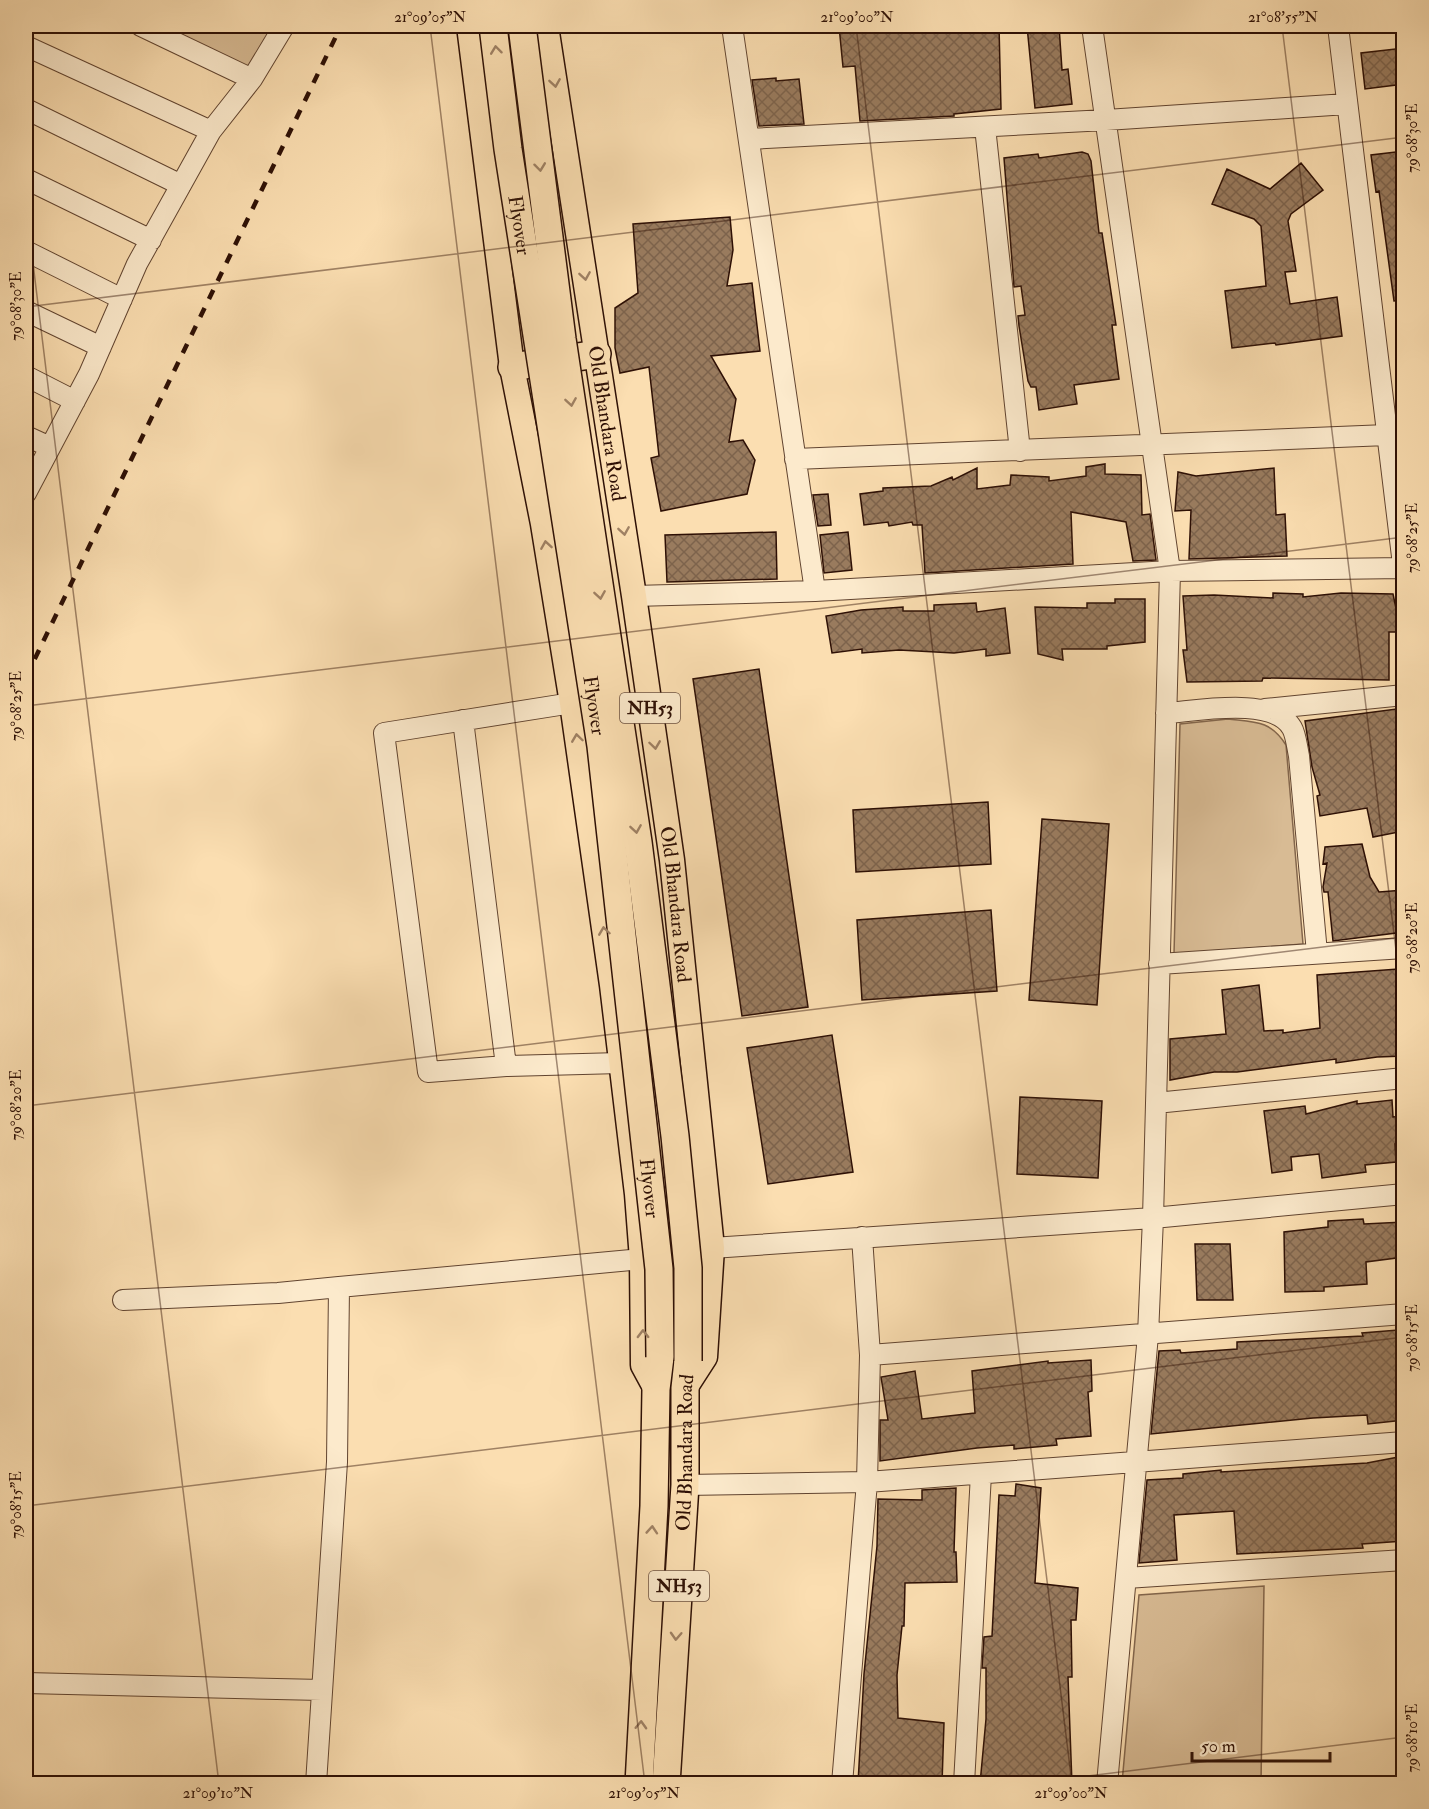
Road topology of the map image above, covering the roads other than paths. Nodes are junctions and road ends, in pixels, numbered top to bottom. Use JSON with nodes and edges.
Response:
{"nodes":[{"id":1,"x":141,"y":26,"type":"edge"},
{"id":2,"x":284,"y":26,"type":"edge"},
{"id":3,"x":469,"y":26,"type":"edge"},
{"id":4,"x":493,"y":26,"type":"edge"},
{"id":5,"x":522,"y":26,"type":"edge"},
{"id":6,"x":546,"y":26,"type":"edge"},
{"id":7,"x":732,"y":26,"type":"edge"},
{"id":8,"x":1092,"y":26,"type":"edge"},
{"id":9,"x":1338,"y":26,"type":"edge"},
{"id":10,"x":26,"y":46,"type":"edge"},
{"id":11,"x":252,"y":79,"type":"junction"},
{"id":12,"x":1347,"y":104,"type":"junction"},
{"id":13,"x":26,"y":109,"type":"edge"},
{"id":14,"x":1106,"y":120,"type":"junction"},
{"id":15,"x":985,"y":126,"type":"junction"},
{"id":16,"x":211,"y":131,"type":"junction"},
{"id":17,"x":749,"y":139,"type":"junction"},
{"id":18,"x":26,"y":179,"type":"edge"},
{"id":19,"x":181,"y":185,"type":"junction"},
{"id":20,"x":151,"y":240,"type":"junction"},
{"id":21,"x":26,"y":251,"type":"edge"},
{"id":22,"x":122,"y":299,"type":"junction"},
{"id":23,"x":26,"y":311,"type":"edge"},
{"id":24,"x":101,"y":347,"type":"junction"},
{"id":25,"x":597,"y":354,"type":"junction"},
{"id":26,"x":512,"y":367,"type":"junction"},
{"id":27,"x":26,"y":376,"type":"edge"},
{"id":28,"x":75,"y":401,"type":"junction"},
{"id":29,"x":1387,"y":435,"type":"junction"},
{"id":30,"x":26,"y":436,"type":"edge"},
{"id":31,"x":50,"y":447,"type":"junction"},
{"id":32,"x":1152,"y":447,"type":"junction"},
{"id":33,"x":1020,"y":451,"type":"junction"},
{"id":34,"x":795,"y":459,"type":"junction"},
{"id":35,"x":26,"y":494,"type":"edge"},
{"id":36,"x":1403,"y":570,"type":"edge"},
{"id":37,"x":1170,"y":571,"type":"junction"},
{"id":38,"x":815,"y":591,"type":"junction"},
{"id":39,"x":634,"y":596,"type":"junction"},
{"id":40,"x":1404,"y":695,"type":"edge"},
{"id":41,"x":572,"y":703,"type":"junction"},
{"id":42,"x":1259,"y":709,"type":"junction"},
{"id":43,"x":1166,"y":713,"type":"junction"},
{"id":44,"x":463,"y":720,"type":"junction"},
{"id":45,"x":1404,"y":948,"type":"edge"},
{"id":46,"x":1317,"y":953,"type":"junction"},
{"id":47,"x":1159,"y":964,"type":"junction"},
{"id":48,"x":620,"y":1063,"type":"junction"},
{"id":49,"x":506,"y":1066,"type":"junction"},
{"id":50,"x":1404,"y":1078,"type":"edge"},
{"id":51,"x":1156,"y":1103,"type":"junction"},
{"id":52,"x":1404,"y":1194,"type":"edge"},
{"id":53,"x":1153,"y":1218,"type":"junction"},
{"id":54,"x":862,"y":1237,"type":"junction"},
{"id":55,"x":712,"y":1248,"type":"junction"},
{"id":56,"x":642,"y":1259,"type":"junction"},
{"id":57,"x":339,"y":1287,"type":"junction"},
{"id":58,"x":123,"y":1300,"type":"dead end"},
{"id":59,"x":1404,"y":1314,"type":"edge"},
{"id":60,"x":1148,"y":1335,"type":"junction"},
{"id":61,"x":870,"y":1355,"type":"junction"},
{"id":62,"x":685,"y":1388,"type":"junction"},
{"id":63,"x":656,"y":1389,"type":"junction"},
{"id":64,"x":1404,"y":1442,"type":"edge"},
{"id":65,"x":1137,"y":1460,"type":"junction"},
{"id":66,"x":981,"y":1474,"type":"junction"},
{"id":67,"x":867,"y":1482,"type":"junction"},
{"id":68,"x":685,"y":1485,"type":"junction"},
{"id":69,"x":1404,"y":1560,"type":"edge"},
{"id":70,"x":1126,"y":1578,"type":"junction"},
{"id":71,"x":26,"y":1683,"type":"edge"},
{"id":72,"x":322,"y":1690,"type":"junction"},
{"id":73,"x":316,"y":1784,"type":"edge"},
{"id":74,"x":639,"y":1784,"type":"edge"},
{"id":75,"x":666,"y":1784,"type":"edge"},
{"id":76,"x":842,"y":1784,"type":"edge"},
{"id":77,"x":964,"y":1784,"type":"edge"},
{"id":78,"x":1107,"y":1784,"type":"edge"}],
"edges":[{"from":1,"to":11,"type":"street"},
{"from":2,"to":11,"type":"street"},
{"from":3,"to":26,"type":"main road","number":"NH53"},
{"from":63,"to":4,"type":"highway","name":"Flyover","number":"NH53","one_way":true,"bridge":true},
{"from":5,"to":62,"type":"highway","name":"Flyover","one_way":true,"bridge":true},
{"from":6,"to":25,"type":"main road","name":"Old Bhandara Road","number":"NH53","one_way":true},
{"from":7,"to":17,"type":"street"},
{"from":8,"to":14,"type":"street"},
{"from":9,"to":12,"type":"street"},
{"from":10,"to":16,"type":"street"},
{"from":11,"to":16,"type":"street"},
{"from":12,"to":14,"type":"street"},
{"from":12,"to":29,"type":"street"},
{"from":13,"to":19,"type":"street"},
{"from":14,"to":15,"type":"street"},
{"from":14,"to":32,"type":"street"},
{"from":15,"to":17,"type":"street"},
{"from":15,"to":33,"type":"street"},
{"from":16,"to":19,"type":"street"},
{"from":17,"to":34,"type":"street"},
{"from":18,"to":20,"type":"street"},
{"from":19,"to":20,"type":"street"},
{"from":20,"to":22,"type":"street"},
{"from":21,"to":22,"type":"street"},
{"from":22,"to":24,"type":"street"},
{"from":23,"to":24,"type":"street"},
{"from":24,"to":28,"type":"street"},
{"from":25,"to":26,"type":"highway"},
{"from":25,"to":39,"type":"main road","name":"Old Bhandara Road","number":"NH53","one_way":true},
{"from":41,"to":26,"type":"main road","number":"NH53","one_way":true},
{"from":27,"to":28,"type":"street"},
{"from":28,"to":31,"type":"street"},
{"from":29,"to":32,"type":"street"},
{"from":29,"to":36,"type":"street"},
{"from":30,"to":31,"type":"street"},
{"from":31,"to":35,"type":"street"},
{"from":32,"to":33,"type":"street"},
{"from":32,"to":37,"type":"street"},
{"from":33,"to":34,"type":"street"},
{"from":34,"to":38,"type":"street"},
{"from":36,"to":37,"type":"street"},
{"from":37,"to":38,"type":"street"},
{"from":37,"to":43,"type":"street"},
{"from":38,"to":39,"type":"street"},
{"from":39,"to":55,"type":"main road","name":"Old Bhandara Road","number":"NH53","one_way":true},
{"from":40,"to":42,"type":"street"},
{"from":41,"to":44,"type":"street"},
{"from":48,"to":41,"type":"main road","number":"NH53","one_way":true},
{"from":42,"to":43,"type":"street"},
{"from":42,"to":46,"type":"street"},
{"from":43,"to":47,"type":"street"},
{"from":44,"to":49,"type":"street"},
{"from":44,"to":49,"type":"street"},
{"from":45,"to":46,"type":"street"},
{"from":46,"to":47,"type":"street"},
{"from":47,"to":51,"type":"street"},
{"from":48,"to":49,"type":"street"},
{"from":48,"to":56,"type":"main road","number":"NH53"},
{"from":50,"to":51,"type":"street"},
{"from":51,"to":53,"type":"street"},
{"from":52,"to":53,"type":"street"},
{"from":53,"to":54,"type":"street"},
{"from":53,"to":60,"type":"street"},
{"from":54,"to":55,"type":"street"},
{"from":54,"to":61,"type":"street"},
{"from":55,"to":56,"type":"street"},
{"from":55,"to":62,"type":"main road","name":"Old Bhandara Road","number":"NH53"},
{"from":56,"to":57,"type":"street"},
{"from":63,"to":56,"type":"main road","number":"NH53","one_way":true},
{"from":57,"to":58,"type":"street"},
{"from":57,"to":72,"type":"street"},
{"from":59,"to":60,"type":"street"},
{"from":60,"to":61,"type":"street"},
{"from":60,"to":65,"type":"street"},
{"from":61,"to":67,"type":"street"},
{"from":62,"to":68,"type":"highway","name":"Old Bhandara Road","number":"NH53"},
{"from":74,"to":63,"type":"highway","number":"NH53","one_way":true},
{"from":64,"to":65,"type":"street"},
{"from":65,"to":66,"type":"street"},
{"from":65,"to":70,"type":"street"},
{"from":66,"to":67,"type":"street"},
{"from":66,"to":77,"type":"street"},
{"from":67,"to":68,"type":"street"},
{"from":67,"to":76,"type":"street"},
{"from":68,"to":75,"type":"highway","name":"Old Bhandara Road","number":"NH53","one_way":true},
{"from":69,"to":70,"type":"street"},
{"from":70,"to":78,"type":"street"},
{"from":71,"to":72,"type":"street"},
{"from":72,"to":73,"type":"street"}]}
